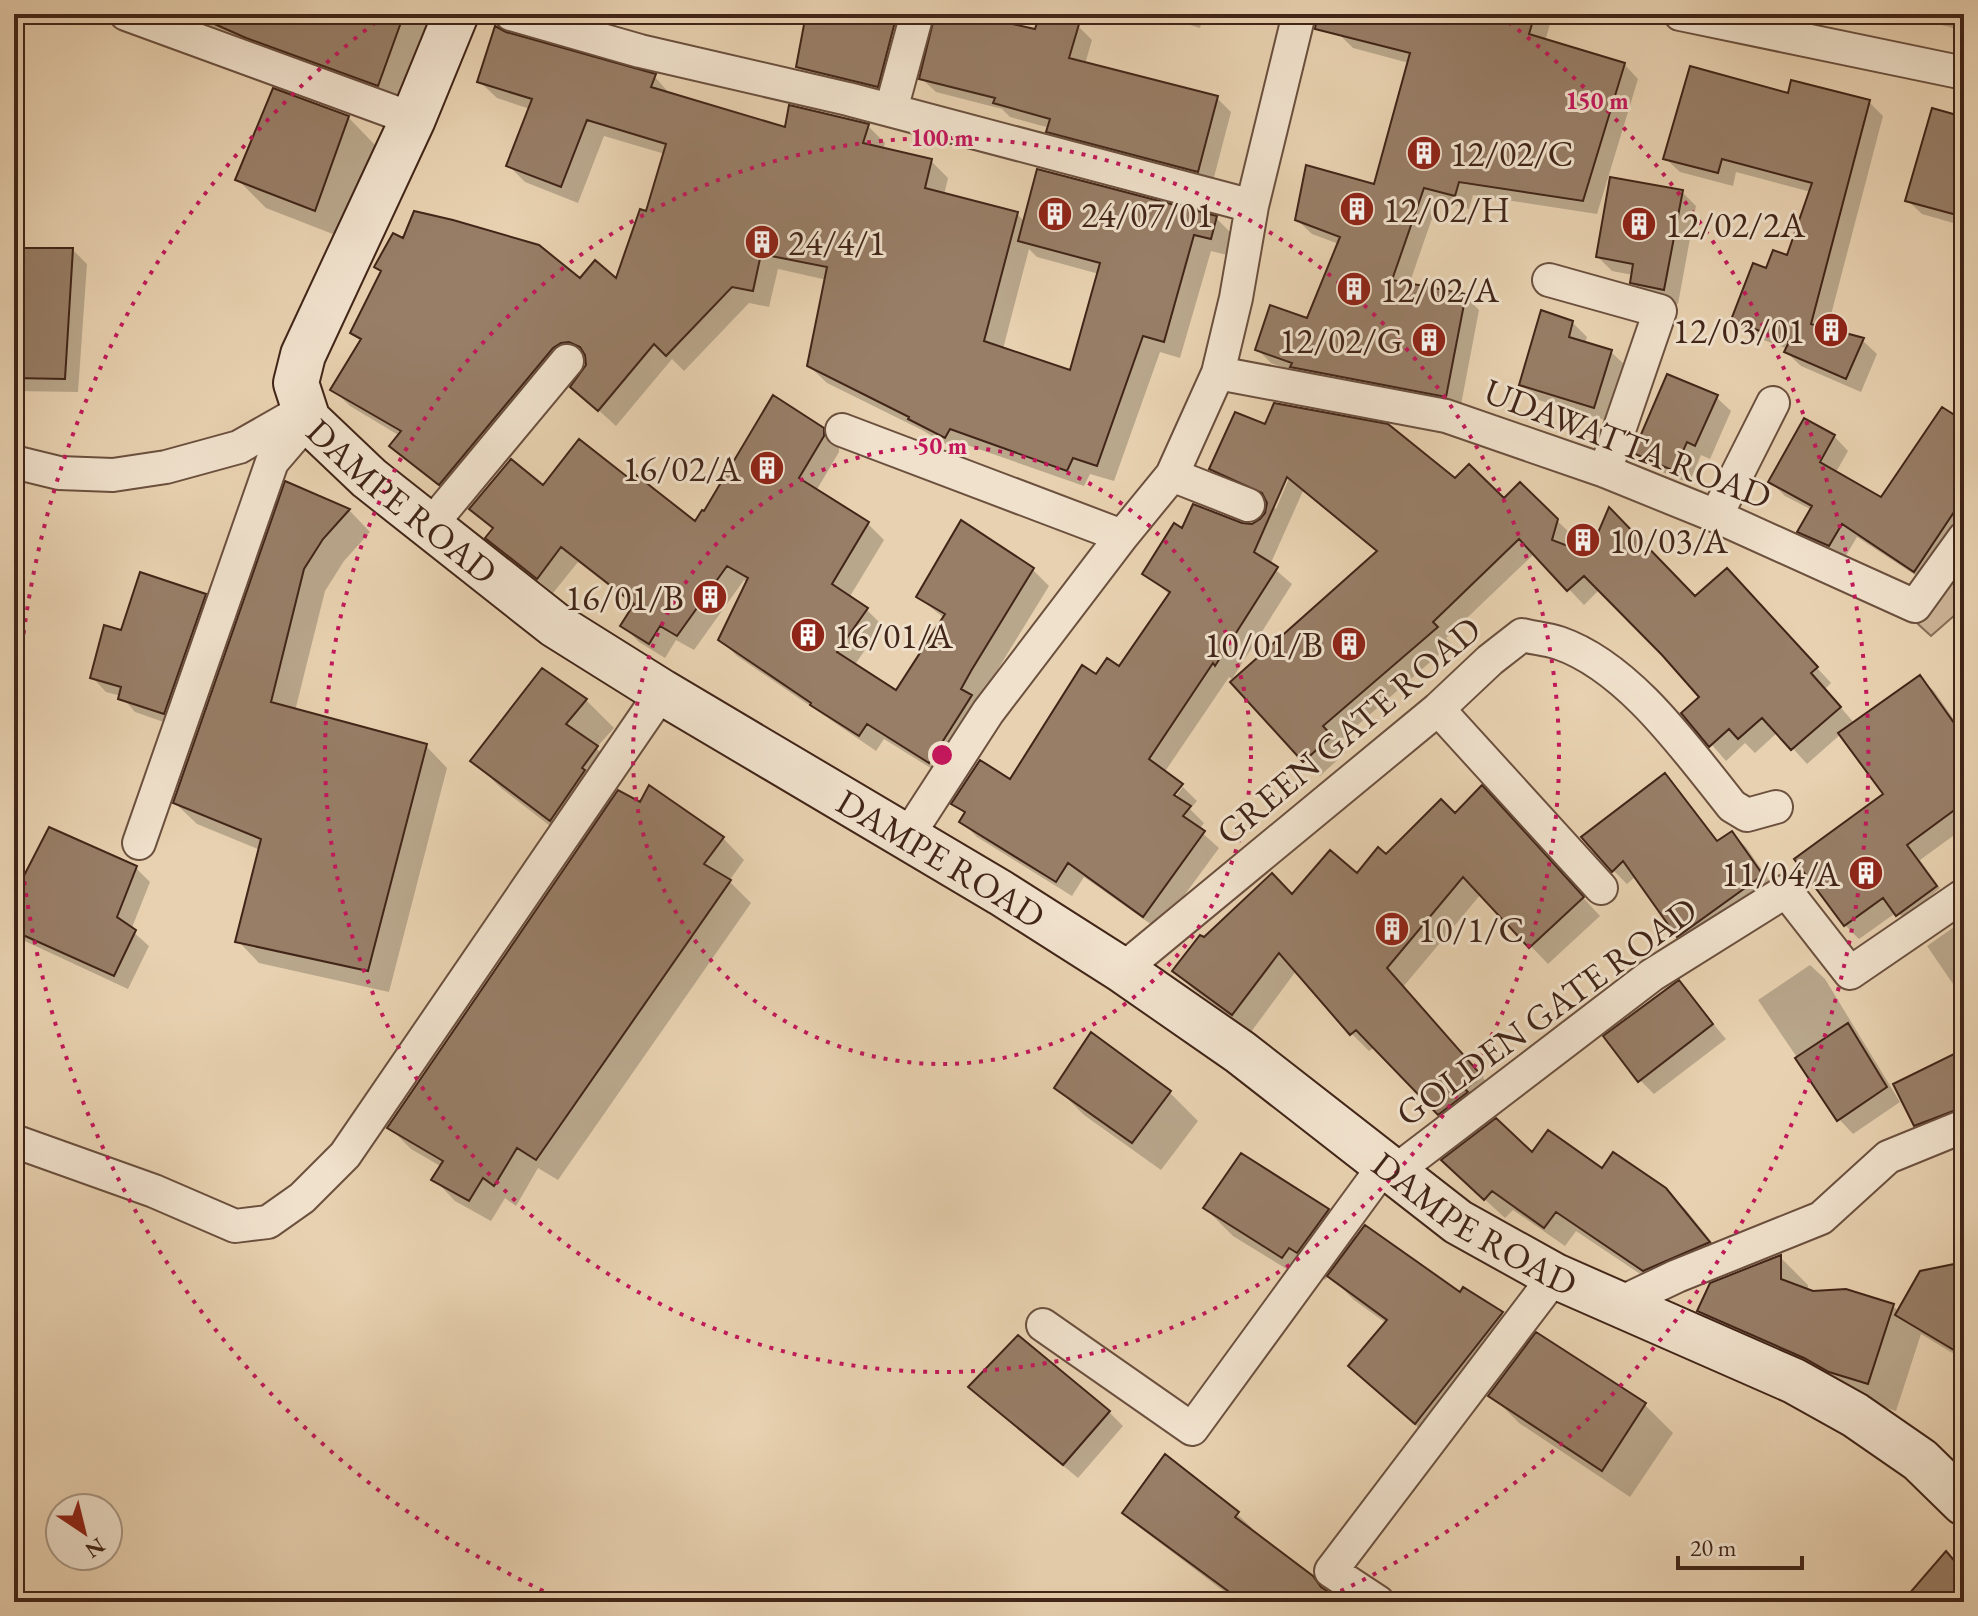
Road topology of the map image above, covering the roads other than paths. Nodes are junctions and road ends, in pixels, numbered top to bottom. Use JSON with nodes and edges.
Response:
{"nodes":[{"id":1,"x":126,"y":14,"type":"edge"},
{"id":2,"x":456,"y":14,"type":"edge"},
{"id":3,"x":511,"y":14,"type":"edge"},
{"id":4,"x":917,"y":14,"type":"edge"},
{"id":5,"x":1299,"y":14,"type":"edge"},
{"id":6,"x":1680,"y":14,"type":"edge"},
{"id":7,"x":1964,"y":73,"type":"edge"},
{"id":8,"x":891,"y":110,"type":"junction"},
{"id":9,"x":413,"y":119,"type":"junction"},
{"id":10,"x":1252,"y":206,"type":"junction"},
{"id":11,"x":1549,"y":280,"type":"dead end"},
{"id":12,"x":567,"y":361,"type":"dead end"},
{"id":13,"x":1218,"y":373,"type":"junction"},
{"id":14,"x":1773,"y":403,"type":"dead end"},
{"id":15,"x":306,"y":415,"type":"junction"},
{"id":16,"x":842,"y":430,"type":"dead end"},
{"id":17,"x":14,"y":462,"type":"edge"},
{"id":18,"x":1605,"y":471,"type":"junction"},
{"id":19,"x":1172,"y":475,"type":"junction"},
{"id":20,"x":1248,"y":505,"type":"dead end"},
{"id":21,"x":1716,"y":516,"type":"junction"},
{"id":22,"x":429,"y":527,"type":"junction"},
{"id":23,"x":1122,"y":536,"type":"junction"},
{"id":24,"x":1964,"y":538,"type":"edge"},
{"id":25,"x":662,"y":692,"type":"junction"},
{"id":26,"x":1438,"y":709,"type":"junction"},
{"id":27,"x":1776,"y":807,"type":"dead end"},
{"id":28,"x":907,"y":837,"type":"junction"},
{"id":29,"x":139,"y":843,"type":"dead end"},
{"id":30,"x":1601,"y":888,"type":"dead end"},
{"id":31,"x":1964,"y":895,"type":"edge"},
{"id":32,"x":1122,"y":970,"type":"junction"},
{"id":33,"x":1964,"y":1126,"type":"edge"},
{"id":34,"x":14,"y":1141,"type":"edge"},
{"id":35,"x":1388,"y":1170,"type":"junction"},
{"id":36,"x":1555,"y":1276,"type":"junction"},
{"id":37,"x":1618,"y":1304,"type":"junction"},
{"id":38,"x":1043,"y":1325,"type":"dead end"},
{"id":39,"x":1964,"y":1503,"type":"edge"},
{"id":40,"x":1378,"y":1602,"type":"edge"}],
"edges":[{"from":1,"to":9,"type":"street"},
{"from":2,"to":9,"type":"street","name":"DAMPE ROAD"},
{"from":3,"to":8,"type":"street"},
{"from":4,"to":8,"type":"street"},
{"from":5,"to":10,"type":"street"},
{"from":6,"to":7,"type":"street"},
{"from":8,"to":10,"type":"street"},
{"from":9,"to":15,"type":"street","name":"DAMPE ROAD"},
{"from":10,"to":13,"type":"street"},
{"from":11,"to":18,"type":"street"},
{"from":12,"to":22,"type":"street"},
{"from":13,"to":18,"type":"street","name":"UDAWATTA ROAD"},
{"from":13,"to":19,"type":"street"},
{"from":14,"to":21,"type":"street"},
{"from":15,"to":17,"type":"street"},
{"from":15,"to":22,"type":"street","name":"DAMPE ROAD"},
{"from":15,"to":29,"type":"street"},
{"from":16,"to":23,"type":"street"},
{"from":18,"to":21,"type":"street","name":"UDAWATTA ROAD"},
{"from":19,"to":20,"type":"street"},
{"from":19,"to":23,"type":"street"},
{"from":21,"to":24,"type":"street","name":"UDAWATTA ROAD"},
{"from":22,"to":25,"type":"street","name":"DAMPE ROAD"},
{"from":23,"to":28,"type":"street"},
{"from":25,"to":28,"type":"street","name":"DAMPE ROAD"},
{"from":25,"to":34,"type":"street"},
{"from":26,"to":27,"type":"street","name":"GREEN GATE ROAD"},
{"from":26,"to":30,"type":"street"},
{"from":26,"to":32,"type":"street","name":"GREEN GATE ROAD"},
{"from":28,"to":32,"type":"street","name":"DAMPE ROAD"},
{"from":31,"to":35,"type":"street","name":"GOLDEN GATE ROAD"},
{"from":32,"to":35,"type":"street","name":"DAMPE ROAD"},
{"from":33,"to":37,"type":"street"},
{"from":35,"to":36,"type":"street","name":"DAMPE ROAD"},
{"from":35,"to":38,"type":"street"},
{"from":36,"to":37,"type":"street","name":"DAMPE ROAD"},
{"from":36,"to":40,"type":"street"},
{"from":37,"to":39,"type":"street","name":"DAMPE ROAD"}]}
